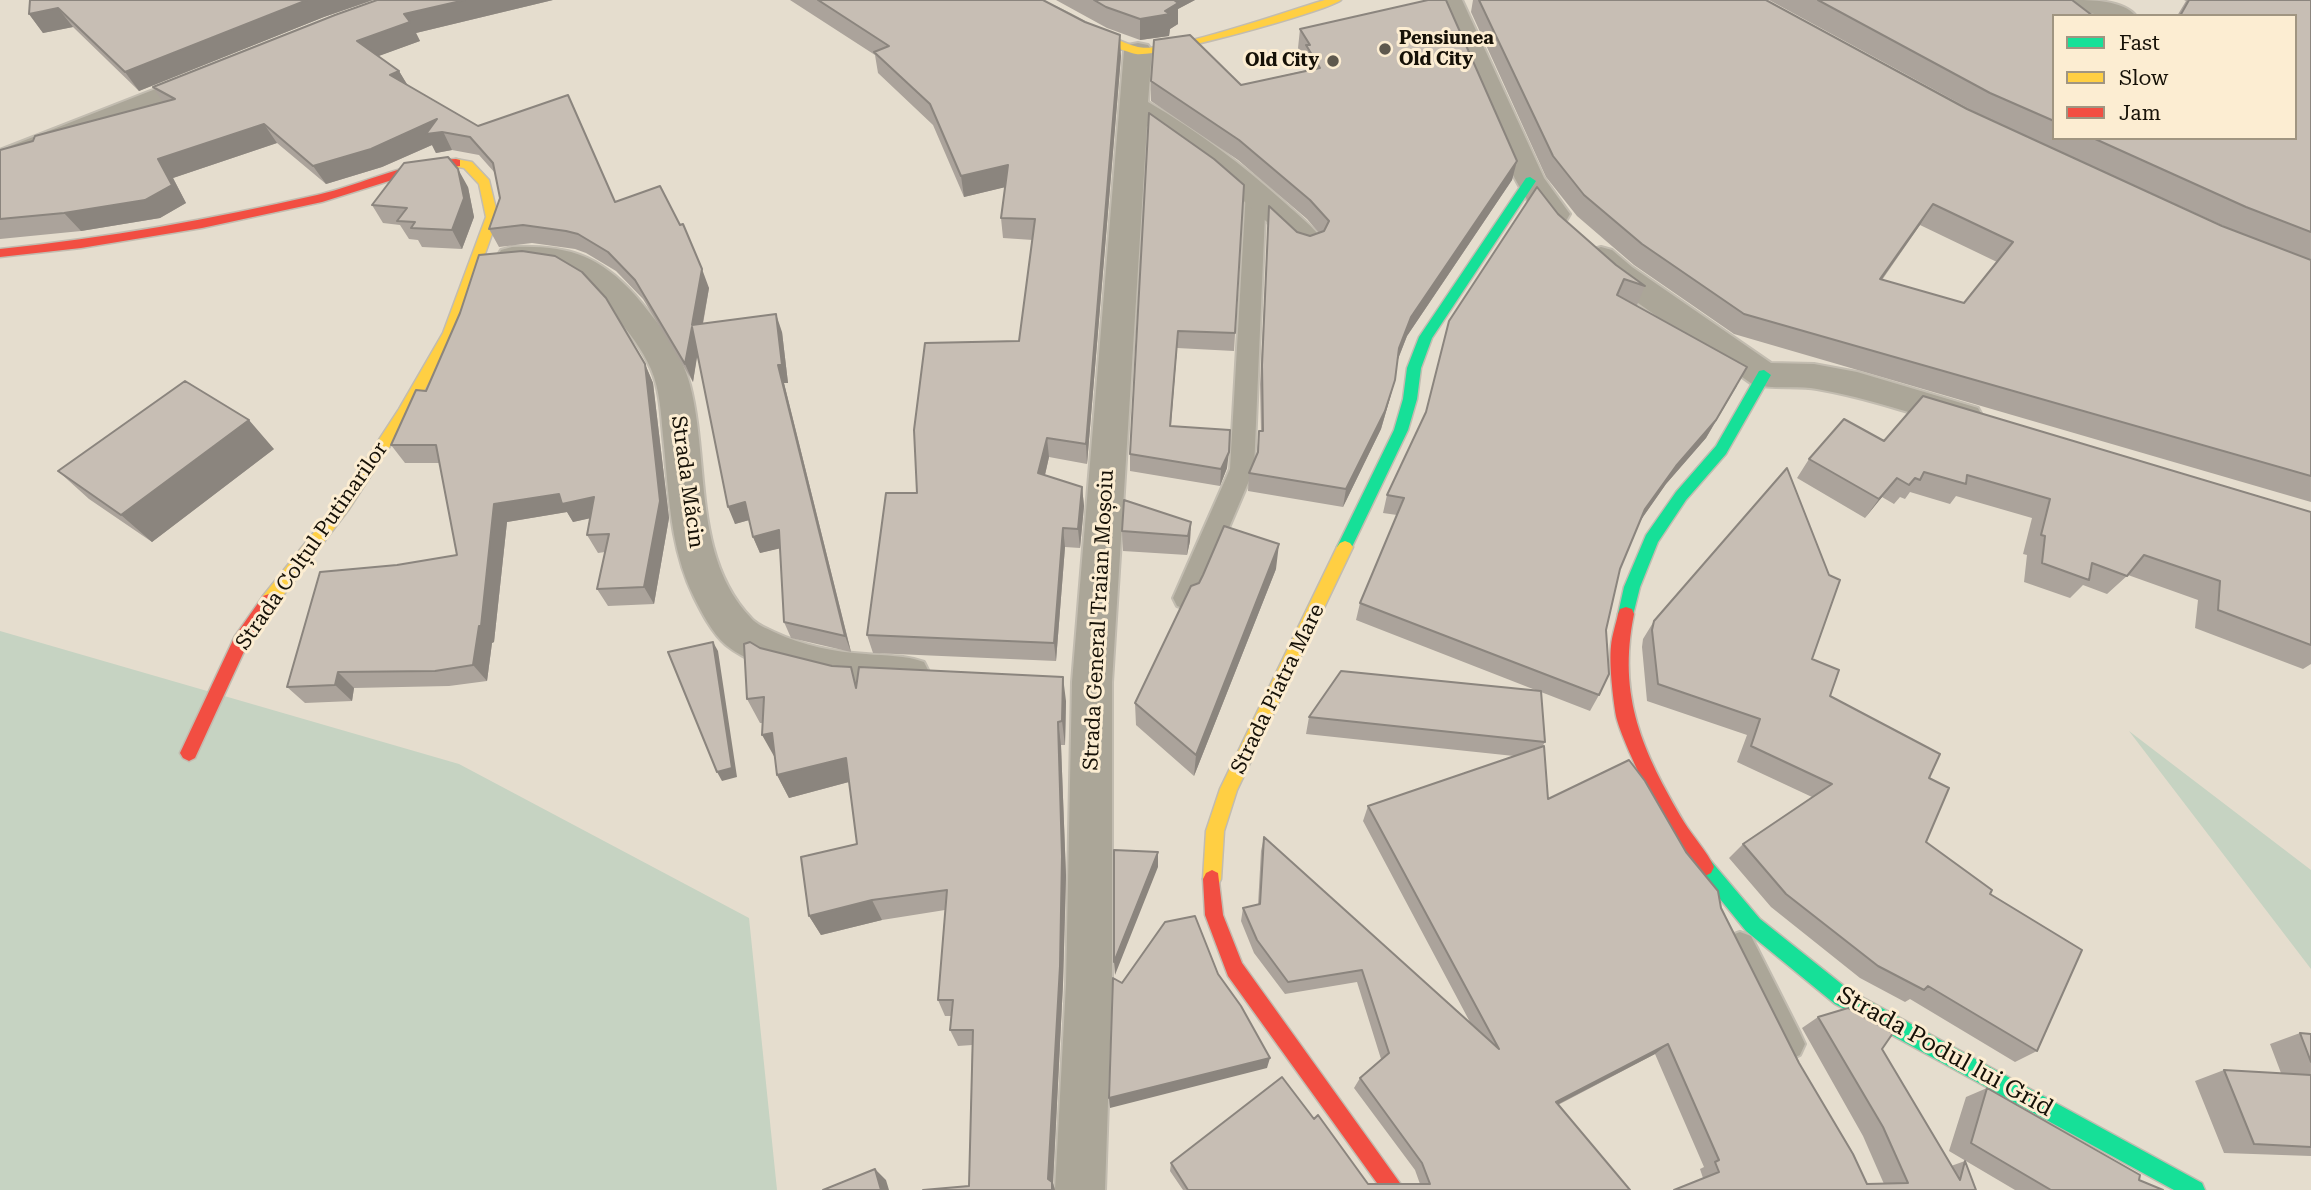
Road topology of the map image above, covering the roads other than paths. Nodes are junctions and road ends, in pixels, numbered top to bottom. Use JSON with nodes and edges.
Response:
{"nodes":[{"id":1,"x":1031,"y":0,"type":"edge"},
{"id":2,"x":1335,"y":0,"type":"edge"},
{"id":3,"x":1449,"y":0,"type":"edge"},
{"id":4,"x":2084,"y":0,"type":"edge"},
{"id":5,"x":2118,"y":14,"type":"edge"},
{"id":6,"x":1138,"y":51,"type":"junction"},
{"id":7,"x":232,"y":67,"type":"edge"},
{"id":8,"x":1133,"y":106,"type":"junction"},
{"id":9,"x":0,"y":161,"type":"edge"},
{"id":10,"x":1530,"y":181,"type":"junction"},
{"id":11,"x":1256,"y":191,"type":"junction"},
{"id":12,"x":1308,"y":242,"type":"edge"},
{"id":13,"x":0,"y":253,"type":"edge"},
{"id":14,"x":478,"y":262,"type":"junction"},
{"id":15,"x":1763,"y":375,"type":"junction"},
{"id":16,"x":1991,"y":425,"type":"edge"},
{"id":17,"x":1186,"y":598,"type":"edge"},
{"id":18,"x":940,"y":676,"type":"edge"},
{"id":19,"x":189,"y":753,"type":"dead end"},
{"id":20,"x":1691,"y":850,"type":"junction"},
{"id":21,"x":1803,"y":1071,"type":"edge"},
{"id":22,"x":1080,"y":1190,"type":"edge"},
{"id":23,"x":1395,"y":1190,"type":"edge"},
{"id":24,"x":2195,"y":1190,"type":"edge"}],
"edges":[{"from":1,"to":6,"type":"street"},
{"from":2,"to":6,"type":"street"},
{"from":3,"to":10,"type":"street"},
{"from":4,"to":5,"type":"street"},
{"from":6,"to":8,"type":"street","name":"Strada General Traian Moșoiu"},
{"from":7,"to":9,"type":"street"},
{"from":8,"to":11,"type":"street"},
{"from":8,"to":22,"type":"street","name":"Strada General Traian Moșoiu"},
{"from":10,"to":15,"type":"street"},
{"from":10,"to":23,"type":"street","name":"Strada Piatra Mare"},
{"from":11,"to":12,"type":"street"},
{"from":11,"to":17,"type":"lane"},
{"from":13,"to":14,"type":"street","name":"Strada Colțul Putinarilor"},
{"from":14,"to":18,"type":"street","name":"Strada Măcin"},
{"from":14,"to":19,"type":"street","name":"Strada Colțul Putinarilor"},
{"from":15,"to":16,"type":"street"},
{"from":15,"to":20,"type":"street","name":"Strada Podul lui Grid"},
{"from":20,"to":21,"type":"lane","name":"Strada Podul lui Grid"},
{"from":20,"to":24,"type":"street","name":"Strada Podul lui Grid"}]}
